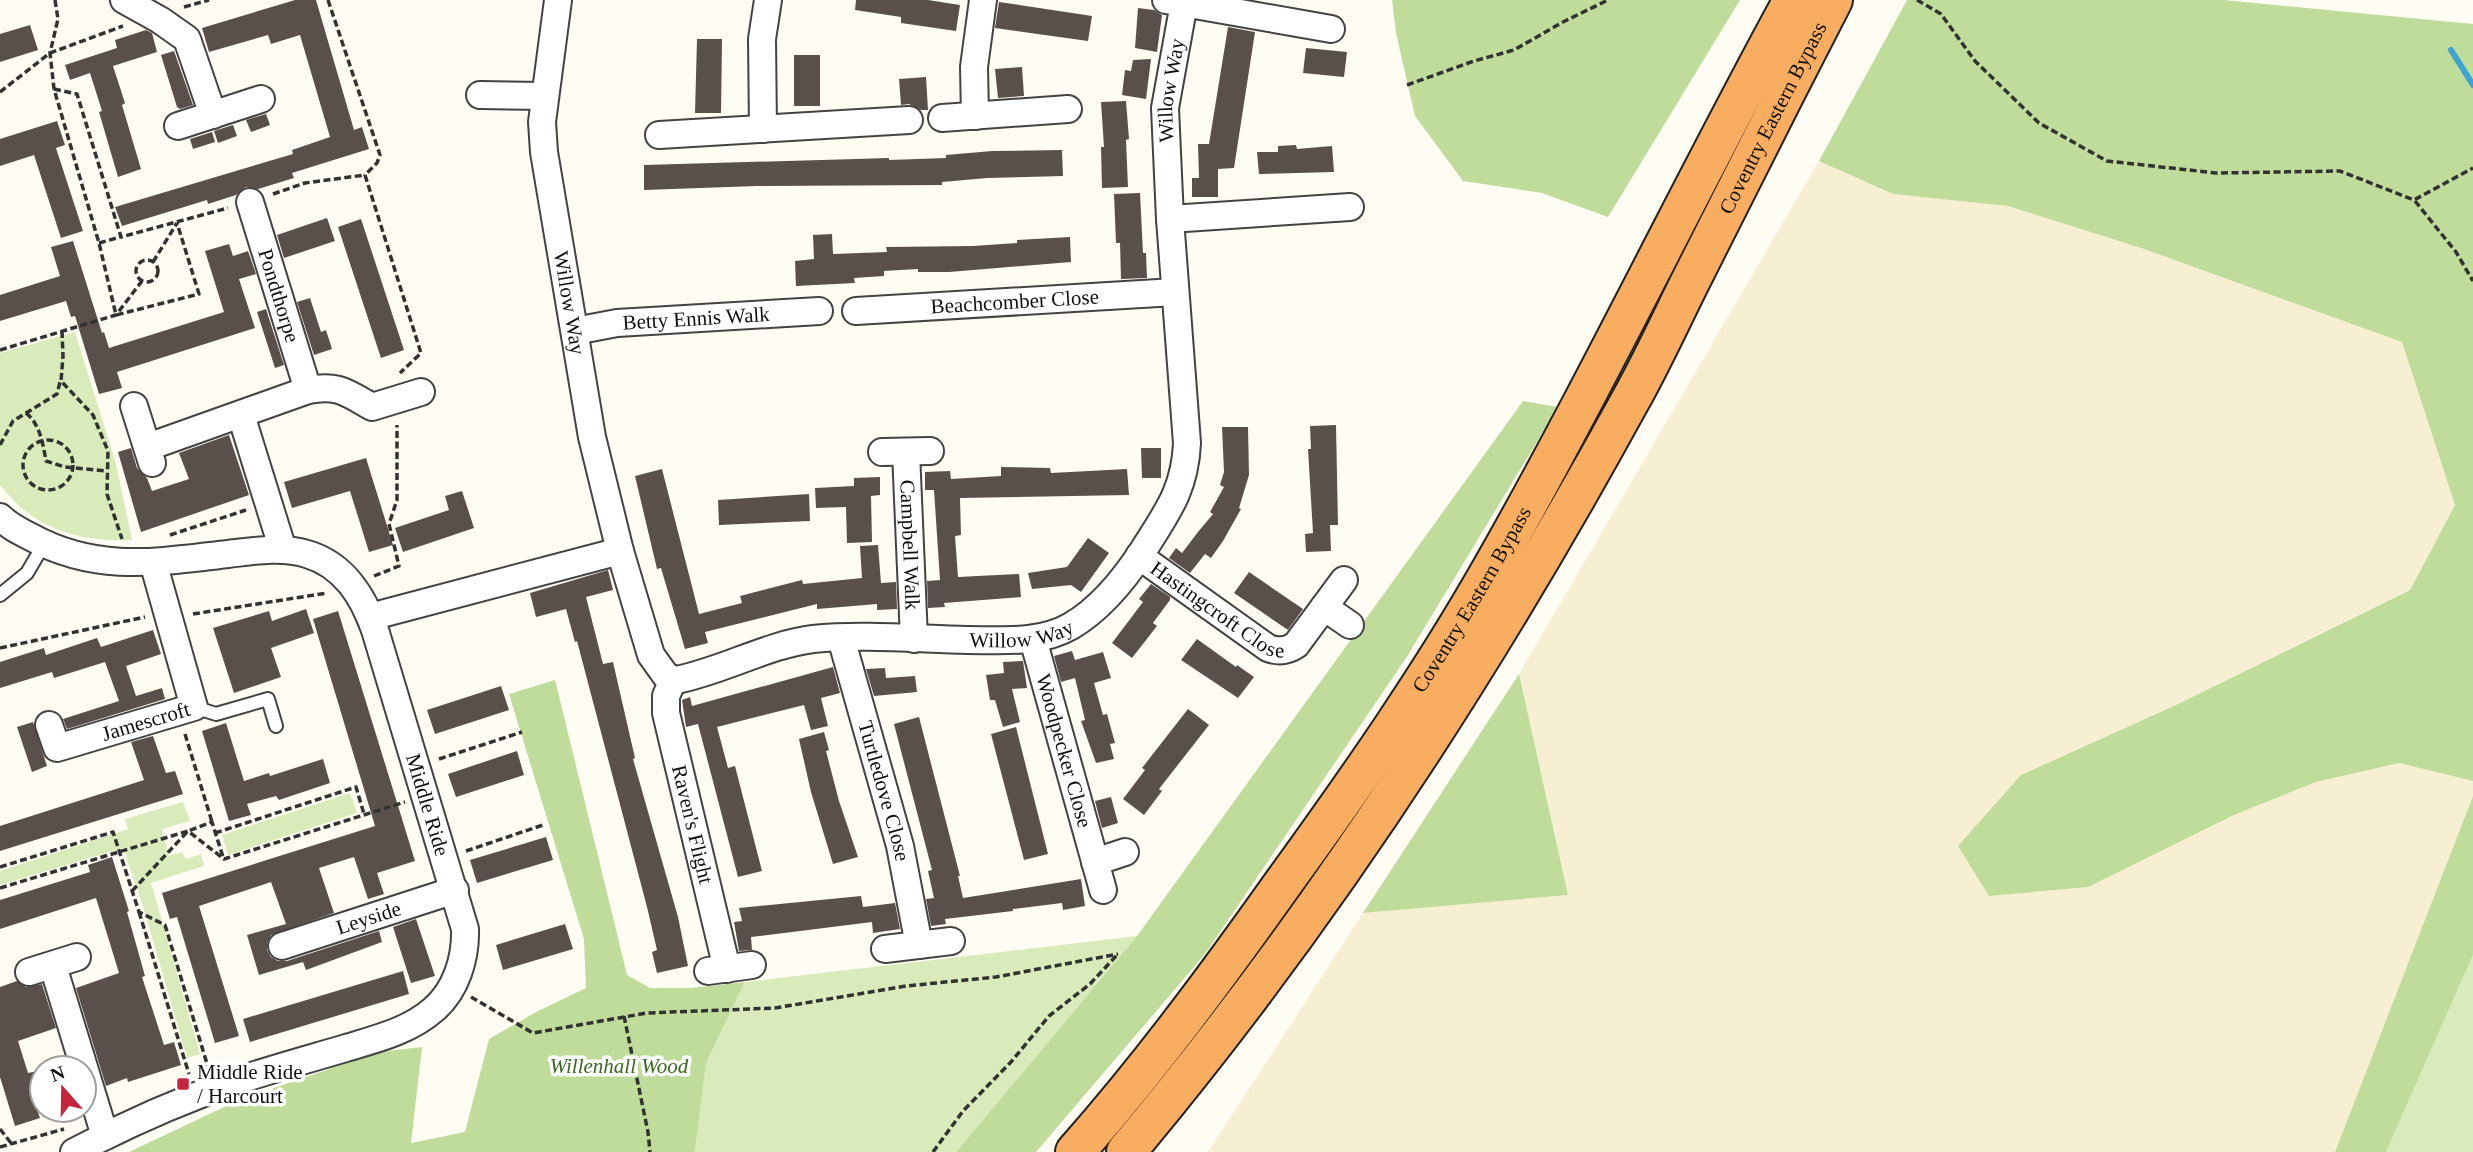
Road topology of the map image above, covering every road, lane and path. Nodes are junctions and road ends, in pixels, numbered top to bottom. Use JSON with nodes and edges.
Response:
{"nodes":[{"id":1,"x":55,"y":0,"type":"edge"},
{"id":2,"x":124,"y":0,"type":"edge"},
{"id":3,"x":209,"y":0,"type":"edge"},
{"id":4,"x":558,"y":0,"type":"edge"},
{"id":5,"x":768,"y":0,"type":"edge"},
{"id":6,"x":983,"y":0,"type":"edge"},
{"id":7,"x":1608,"y":0,"type":"edge"},
{"id":8,"x":1917,"y":0,"type":"edge"},
{"id":9,"x":1175,"y":2,"type":"edge"},
{"id":10,"x":1818,"y":2,"type":"edge"},
{"id":11,"x":153,"y":16,"type":"junction"},
{"id":12,"x":1331,"y":29,"type":"dead end"},
{"id":13,"x":50,"y":52,"type":"junction"},
{"id":14,"x":1407,"y":85,"type":"dead end"},
{"id":15,"x":54,"y":89,"type":"junction"},
{"id":16,"x":0,"y":92,"type":"edge"},
{"id":17,"x":480,"y":95,"type":"dead end"},
{"id":18,"x":545,"y":96,"type":"junction"},
{"id":19,"x":261,"y":99,"type":"dead end"},
{"id":20,"x":1068,"y":109,"type":"dead end"},
{"id":21,"x":213,"y":115,"type":"junction"},
{"id":22,"x":975,"y":116,"type":"junction"},
{"id":23,"x":942,"y":118,"type":"dead end"},
{"id":24,"x":909,"y":120,"type":"dead end"},
{"id":25,"x":178,"y":126,"type":"dead end"},
{"id":26,"x":763,"y":129,"type":"junction"},
{"id":27,"x":659,"y":135,"type":"dead end"},
{"id":28,"x":2473,"y":168,"type":"edge"},
{"id":29,"x":365,"y":175,"type":"dead end"},
{"id":30,"x":2414,"y":200,"type":"junction"},
{"id":31,"x":250,"y":202,"type":"junction"},
{"id":32,"x":1350,"y":207,"type":"dead end"},
{"id":33,"x":1170,"y":219,"type":"junction"},
{"id":34,"x":177,"y":223,"type":"junction"},
{"id":35,"x":121,"y":237,"type":"junction"},
{"id":36,"x":99,"y":243,"type":"junction"},
{"id":37,"x":153,"y":262,"type":"junction"},
{"id":38,"x":142,"y":281,"type":"junction"},
{"id":39,"x":2473,"y":281,"type":"edge"},
{"id":40,"x":1175,"y":292,"type":"junction"},
{"id":41,"x":856,"y":310,"type":"dead end"},
{"id":42,"x":819,"y":311,"type":"dead end"},
{"id":43,"x":116,"y":315,"type":"junction"},
{"id":44,"x":62,"y":331,"type":"junction"},
{"id":45,"x":575,"y":331,"type":"junction"},
{"id":46,"x":0,"y":350,"type":"edge"},
{"id":47,"x":61,"y":381,"type":"junction"},
{"id":48,"x":308,"y":390,"type":"junction"},
{"id":49,"x":421,"y":392,"type":"dead end"},
{"id":50,"x":134,"y":405,"type":"dead end"},
{"id":51,"x":26,"y":413,"type":"junction"},
{"id":52,"x":241,"y":415,"type":"junction"},
{"id":53,"x":43,"y":441,"type":"junction"},
{"id":54,"x":0,"y":445,"type":"edge"},
{"id":55,"x":906,"y":452,"type":"dead end"},
{"id":56,"x":73,"y":468,"type":"junction"},
{"id":57,"x":107,"y":471,"type":"junction"},
{"id":58,"x":269,"y":503,"type":"junction"},
{"id":59,"x":0,"y":517,"type":"edge"},
{"id":60,"x":44,"y":544,"type":"junction"},
{"id":61,"x":283,"y":550,"type":"junction"},
{"id":62,"x":156,"y":551,"type":"junction"},
{"id":63,"x":620,"y":551,"type":"junction"},
{"id":64,"x":1139,"y":556,"type":"junction"},
{"id":65,"x":121,"y":562,"type":"junction"},
{"id":66,"x":1344,"y":580,"type":"dead end"},
{"id":67,"x":0,"y":595,"type":"edge"},
{"id":68,"x":1324,"y":607,"type":"junction"},
{"id":69,"x":370,"y":617,"type":"junction"},
{"id":70,"x":1350,"y":625,"type":"dead end"},
{"id":71,"x":841,"y":638,"type":"junction"},
{"id":72,"x":914,"y":639,"type":"junction"},
{"id":73,"x":1033,"y":639,"type":"junction"},
{"id":74,"x":673,"y":680,"type":"junction"},
{"id":75,"x":187,"y":710,"type":"junction"},
{"id":76,"x":49,"y":725,"type":"dead end"},
{"id":77,"x":276,"y":726,"type":"dead end"},
{"id":78,"x":522,"y":732,"type":"dead end"},
{"id":79,"x":417,"y":766,"type":"junction"},
{"id":80,"x":425,"y":796,"type":"junction"},
{"id":81,"x":364,"y":815,"type":"junction"},
{"id":82,"x":212,"y":822,"type":"junction"},
{"id":83,"x":543,"y":825,"type":"dead end"},
{"id":84,"x":188,"y":831,"type":"junction"},
{"id":85,"x":215,"y":832,"type":"junction"},
{"id":86,"x":119,"y":852,"type":"junction"},
{"id":87,"x":1125,"y":852,"type":"dead end"},
{"id":88,"x":224,"y":859,"type":"junction"},
{"id":89,"x":445,"y":859,"type":"junction"},
{"id":90,"x":1095,"y":862,"type":"junction"},
{"id":91,"x":0,"y":867,"type":"edge"},
{"id":92,"x":0,"y":888,"type":"edge"},
{"id":93,"x":455,"y":890,"type":"junction"},
{"id":94,"x":1103,"y":890,"type":"dead end"},
{"id":95,"x":132,"y":891,"type":"junction"},
{"id":96,"x":139,"y":912,"type":"junction"},
{"id":97,"x":951,"y":942,"type":"dead end"},
{"id":98,"x":919,"y":945,"type":"junction"},
{"id":99,"x":282,"y":946,"type":"dead end"},
{"id":100,"x":884,"y":949,"type":"dead end"},
{"id":101,"x":53,"y":965,"type":"dead end"},
{"id":102,"x":729,"y":968,"type":"dead end"},
{"id":103,"x":452,"y":986,"type":"junction"},
{"id":104,"x":624,"y":1016,"type":"junction"},
{"id":105,"x":206,"y":1093,"type":"junction"},
{"id":106,"x":0,"y":1129,"type":"edge"},
{"id":107,"x":103,"y":1129,"type":"junction"},
{"id":108,"x":11,"y":1143,"type":"junction"},
{"id":109,"x":0,"y":1147,"type":"edge"},
{"id":110,"x":74,"y":1152,"type":"edge"},
{"id":111,"x":650,"y":1152,"type":"edge"},
{"id":112,"x":933,"y":1152,"type":"edge"},
{"id":113,"x":1075,"y":1152,"type":"edge"},
{"id":114,"x":1126,"y":1152,"type":"edge"}],
"edges":[{"from":1,"to":13,"type":"path"},
{"from":2,"to":11,"type":"street"},
{"from":3,"to":11,"type":"path"},
{"from":4,"to":18,"type":"street","name":"Willow Way"},
{"from":5,"to":26,"type":"street"},
{"from":6,"to":22,"type":"street"},
{"from":7,"to":14,"type":"path"},
{"from":8,"to":30,"type":"path"},
{"from":9,"to":12,"type":"street","name":"Willow Way"},
{"from":9,"to":33,"type":"street","name":"Willow Way"},
{"from":10,"to":113,"type":"highway","name":"Coventry Eastern Bypass"},
{"from":10,"to":114,"type":"highway","name":"Coventry Eastern Bypass"},
{"from":11,"to":13,"type":"path"},
{"from":11,"to":21,"type":"street"},
{"from":13,"to":15,"type":"path"},
{"from":13,"to":16,"type":"path"},
{"from":15,"to":35,"type":"path"},
{"from":15,"to":36,"type":"path"},
{"from":17,"to":18,"type":"street"},
{"from":18,"to":45,"type":"street","name":"Willow Way"},
{"from":19,"to":21,"type":"street"},
{"from":20,"to":22,"type":"street"},
{"from":21,"to":25,"type":"street"},
{"from":22,"to":23,"type":"street"},
{"from":24,"to":26,"type":"street"},
{"from":26,"to":27,"type":"street"},
{"from":28,"to":30,"type":"path"},
{"from":29,"to":31,"type":"path"},
{"from":30,"to":39,"type":"path"},
{"from":31,"to":34,"type":"path"},
{"from":31,"to":48,"type":"street","name":"Pondthorpe"},
{"from":32,"to":33,"type":"street"},
{"from":33,"to":40,"type":"street","name":"Willow Way"},
{"from":34,"to":35,"type":"path"},
{"from":34,"to":37,"type":"path"},
{"from":34,"to":43,"type":"path"},
{"from":35,"to":36,"type":"path"},
{"from":36,"to":43,"type":"path"},
{"from":37,"to":38,"type":"path"},
{"from":37,"to":38,"type":"path"},
{"from":38,"to":43,"type":"path"},
{"from":40,"to":41,"type":"street","name":"Beachcomber Close"},
{"from":40,"to":64,"type":"street","name":"Willow Way"},
{"from":42,"to":45,"type":"street","name":"Betty Ennis Walk"},
{"from":43,"to":44,"type":"path"},
{"from":44,"to":46,"type":"path"},
{"from":44,"to":47,"type":"path"},
{"from":45,"to":63,"type":"street","name":"Willow Way"},
{"from":47,"to":51,"type":"path"},
{"from":47,"to":57,"type":"path"},
{"from":48,"to":49,"type":"street"},
{"from":48,"to":52,"type":"street"},
{"from":50,"to":52,"type":"street"},
{"from":51,"to":53,"type":"path"},
{"from":51,"to":54,"type":"path"},
{"from":52,"to":58,"type":"street"},
{"from":53,"to":56,"type":"path"},
{"from":53,"to":56,"type":"path"},
{"from":53,"to":56,"type":"path"},
{"from":55,"to":72,"type":"street","name":"Campbell Walk"},
{"from":56,"to":57,"type":"path"},
{"from":57,"to":65,"type":"path"},
{"from":58,"to":61,"type":"street"},
{"from":58,"to":62,"type":"path"},
{"from":59,"to":60,"type":"street","name":"Middle Ride"},
{"from":60,"to":65,"type":"street","name":"Middle Ride"},
{"from":60,"to":67,"type":"lane"},
{"from":61,"to":62,"type":"street","name":"Middle Ride"},
{"from":61,"to":69,"type":"street","name":"Middle Ride"},
{"from":62,"to":65,"type":"street","name":"Middle Ride"},
{"from":62,"to":75,"type":"street","name":"Jamescroft"},
{"from":63,"to":69,"type":"street"},
{"from":63,"to":74,"type":"street","name":"Willow Way"},
{"from":64,"to":68,"type":"street","name":"Hastingcroft Close"},
{"from":64,"to":73,"type":"street","name":"Willow Way"},
{"from":66,"to":68,"type":"street","name":"Hastingcroft Close"},
{"from":68,"to":70,"type":"street"},
{"from":69,"to":79,"type":"street","name":"Middle Ride"},
{"from":71,"to":72,"type":"street","name":"Willow Way"},
{"from":71,"to":74,"type":"street","name":"Willow Way"},
{"from":71,"to":98,"type":"street","name":"Turtledove Close"},
{"from":72,"to":73,"type":"street","name":"Willow Way"},
{"from":73,"to":90,"type":"street","name":"Woodpecker Close"},
{"from":74,"to":102,"type":"street","name":"Raven's Flight"},
{"from":75,"to":76,"type":"street","name":"Jamescroft"},
{"from":75,"to":77,"type":"lane"},
{"from":75,"to":82,"type":"path"},
{"from":78,"to":79,"type":"path"},
{"from":79,"to":80,"type":"street","name":"Middle Ride"},
{"from":80,"to":81,"type":"path"},
{"from":80,"to":89,"type":"street","name":"Middle Ride"},
{"from":81,"to":85,"type":"path"},
{"from":81,"to":88,"type":"path"},
{"from":82,"to":84,"type":"path"},
{"from":82,"to":85,"type":"path"},
{"from":83,"to":89,"type":"path"},
{"from":84,"to":86,"type":"path"},
{"from":84,"to":88,"type":"path"},
{"from":84,"to":95,"type":"path"},
{"from":85,"to":88,"type":"path"},
{"from":86,"to":91,"type":"path"},
{"from":86,"to":92,"type":"path"},
{"from":86,"to":95,"type":"path"},
{"from":87,"to":90,"type":"street"},
{"from":89,"to":93,"type":"street","name":"Middle Ride"},
{"from":90,"to":94,"type":"street","name":"Woodpecker Close"},
{"from":93,"to":99,"type":"street","name":"Leyside"},
{"from":93,"to":103,"type":"street","name":"Middle Ride"},
{"from":95,"to":96,"type":"path"},
{"from":96,"to":105,"type":"path"},
{"from":96,"to":105,"type":"path"},
{"from":97,"to":98,"type":"street"},
{"from":98,"to":100,"type":"street"},
{"from":101,"to":107,"type":"street"},
{"from":103,"to":104,"type":"path"},
{"from":103,"to":105,"type":"street","name":"Middle Ride"},
{"from":104,"to":111,"type":"path"},
{"from":104,"to":112,"type":"path"},
{"from":105,"to":107,"type":"street","name":"Middle Ride"},
{"from":106,"to":108,"type":"path"},
{"from":107,"to":108,"type":"path"},
{"from":107,"to":110,"type":"street","name":"Middle Ride"},
{"from":108,"to":109,"type":"path"}]}
